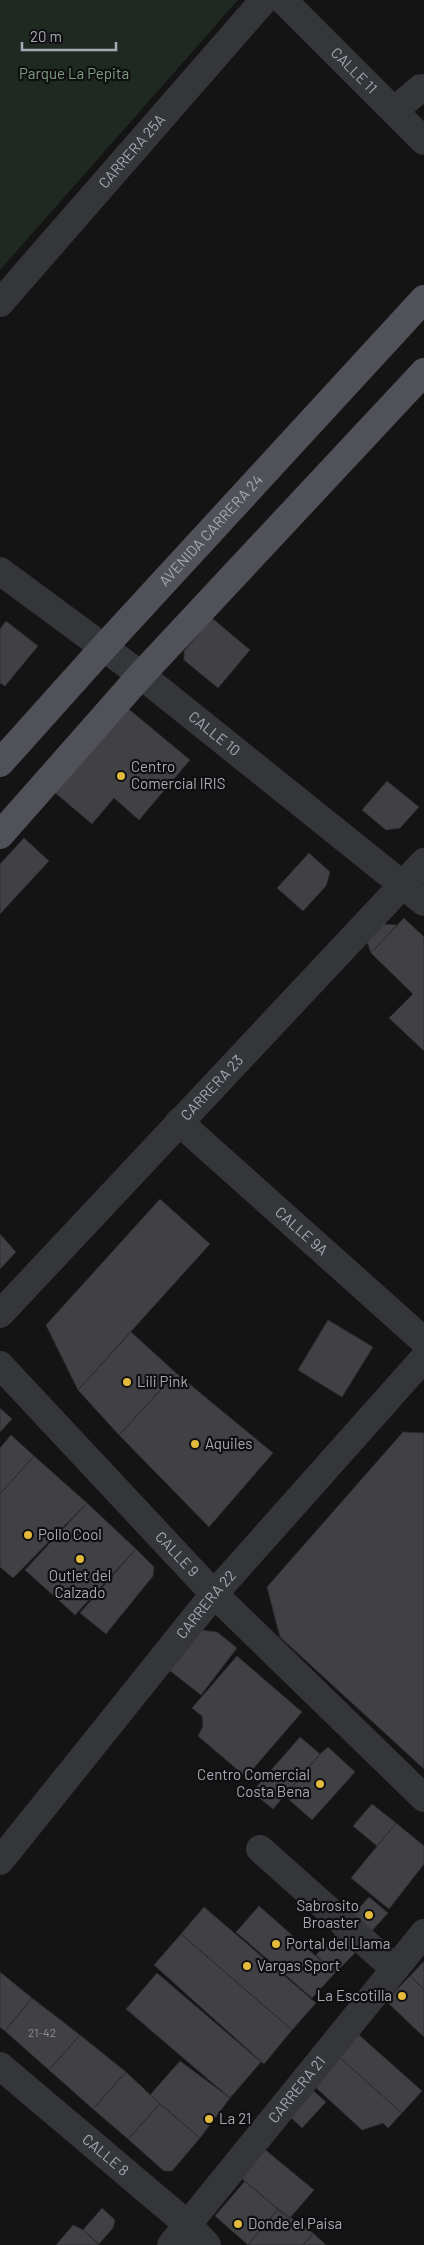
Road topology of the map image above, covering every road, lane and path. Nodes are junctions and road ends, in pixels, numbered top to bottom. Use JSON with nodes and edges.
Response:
{"nodes":[{"id":1,"x":264,"y":0,"type":"edge"},
{"id":2,"x":283,"y":0,"type":"edge"},
{"id":3,"x":421,"y":88,"type":"dead end"},
{"id":4,"x":395,"y":110,"type":"junction"},
{"id":5,"x":424,"y":141,"type":"edge"},
{"id":6,"x":424,"y":299,"type":"edge"},
{"id":7,"x":0,"y":303,"type":"edge"},
{"id":8,"x":424,"y":372,"type":"edge"},
{"id":9,"x":0,"y":571,"type":"edge"},
{"id":10,"x":104,"y":647,"type":"junction"},
{"id":11,"x":141,"y":675,"type":"junction"},
{"id":12,"x":0,"y":763,"type":"edge"},
{"id":13,"x":0,"y":835,"type":"edge"},
{"id":14,"x":424,"y":862,"type":"edge"},
{"id":15,"x":414,"y":894,"type":"edge"},
{"id":16,"x":179,"y":1122,"type":"junction"},
{"id":17,"x":0,"y":1314,"type":"edge"},
{"id":18,"x":424,"y":1341,"type":"edge"},
{"id":19,"x":424,"y":1358,"type":"edge"},
{"id":20,"x":0,"y":1365,"type":"edge"},
{"id":21,"x":214,"y":1594,"type":"junction"},
{"id":22,"x":424,"y":1798,"type":"edge"},
{"id":23,"x":260,"y":1849,"type":"dead end"},
{"id":24,"x":0,"y":1862,"type":"edge"},
{"id":25,"x":424,"y":1933,"type":"edge"},
{"id":26,"x":395,"y":1969,"type":"junction"},
{"id":27,"x":0,"y":2066,"type":"edge"},
{"id":28,"x":187,"y":2224,"type":"junction"},
{"id":29,"x":171,"y":2245,"type":"edge"},
{"id":30,"x":207,"y":2245,"type":"edge"}],
"edges":[{"from":1,"to":7,"type":"street","name":"CARRERA 25A"},
{"from":2,"to":4,"type":"street","name":"CALLE 11"},
{"from":3,"to":4,"type":"street"},
{"from":4,"to":5,"type":"street","name":"CALLE 11"},
{"from":6,"to":10,"type":"main road","name":"AVENIDA CARRERA 24"},
{"from":8,"to":11,"type":"main road"},
{"from":9,"to":10,"type":"street","name":"CALLE 10"},
{"from":10,"to":11,"type":"street","name":"CALLE 10"},
{"from":10,"to":12,"type":"main road","name":"AVENIDA CARRERA 24"},
{"from":11,"to":13,"type":"main road"},
{"from":11,"to":15,"type":"street","name":"CALLE 10"},
{"from":14,"to":15,"type":"street","name":"CARRERA 23"},
{"from":15,"to":16,"type":"street","name":"CARRERA 23"},
{"from":16,"to":17,"type":"street","name":"CARRERA 23"},
{"from":16,"to":18,"type":"street","name":"CALLE 9A"},
{"from":19,"to":21,"type":"street","name":"CARRERA 22"},
{"from":20,"to":21,"type":"street","name":"CALLE 9"},
{"from":21,"to":22,"type":"street","name":"CALLE 9"},
{"from":21,"to":24,"type":"street","name":"CARRERA 22"},
{"from":23,"to":26,"type":"street"},
{"from":25,"to":26,"type":"street","name":"CARRERA 21"},
{"from":26,"to":28,"type":"street","name":"CARRERA 21"},
{"from":27,"to":28,"type":"street","name":"CALLE 8"},
{"from":28,"to":29,"type":"street","name":"CARRERA 21"},
{"from":28,"to":30,"type":"street","name":"CALLE 8"}]}
